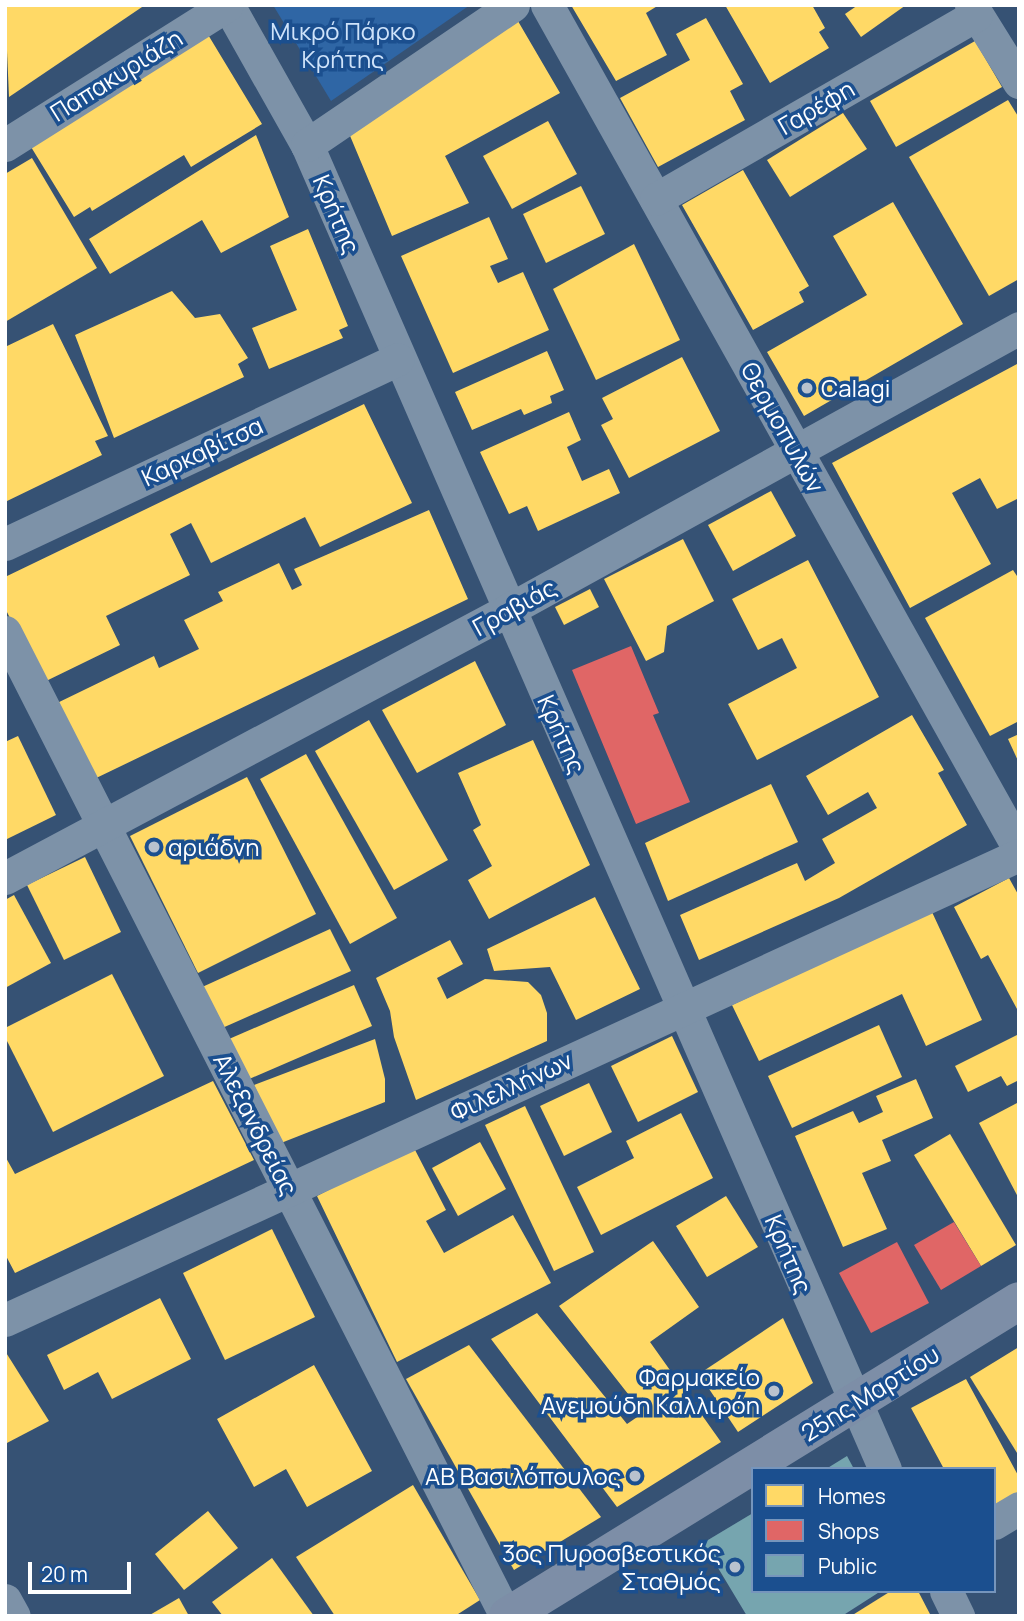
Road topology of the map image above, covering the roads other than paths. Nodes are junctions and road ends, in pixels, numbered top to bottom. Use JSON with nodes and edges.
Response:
{"nodes":[{"id":1,"x":228,"y":5,"type":"edge"},
{"id":2,"x":513,"y":5,"type":"edge"},
{"id":3,"x":547,"y":5,"type":"edge"},
{"id":4,"x":974,"y":10,"type":"edge"},
{"id":5,"x":1019,"y":82,"type":"edge"},
{"id":6,"x":5,"y":145,"type":"edge"},
{"id":7,"x":307,"y":145,"type":"junction"},
{"id":8,"x":656,"y":200,"type":"junction"},
{"id":9,"x":1019,"y":328,"type":"edge"},
{"id":10,"x":398,"y":359,"type":"junction"},
{"id":11,"x":796,"y":451,"type":"junction"},
{"id":12,"x":5,"y":544,"type":"edge"},
{"id":13,"x":508,"y":610,"type":"junction"},
{"id":14,"x":5,"y":632,"type":"edge"},
{"id":15,"x":105,"y":827,"type":"junction"},
{"id":16,"x":1019,"y":849,"type":"edge"},
{"id":17,"x":1019,"y":856,"type":"edge"},
{"id":18,"x":5,"y":878,"type":"edge"},
{"id":19,"x":682,"y":1009,"type":"junction"},
{"id":20,"x":288,"y":1188,"type":"junction"},
{"id":21,"x":1019,"y":1301,"type":"edge"},
{"id":22,"x":5,"y":1320,"type":"edge"},
{"id":23,"x":853,"y":1403,"type":"junction"},
{"id":24,"x":885,"y":1467,"type":"edge"},
{"id":25,"x":1019,"y":1508,"type":"edge"},
{"id":26,"x":996,"y":1522,"type":"edge"},
{"id":27,"x":947,"y":1593,"type":"edge"},
{"id":28,"x":5,"y":1600,"type":"edge"},
{"id":29,"x":14,"y":1616,"type":"edge"},
{"id":30,"x":507,"y":1616,"type":"edge"},
{"id":31,"x":958,"y":1616,"type":"edge"}],
"edges":[{"from":1,"to":6,"type":"street","name":"Παπακυριάζη"},
{"from":1,"to":7,"type":"street","name":"Κρήτης"},
{"from":2,"to":7,"type":"street"},
{"from":3,"to":8,"type":"street","name":"Θερμοπυλών"},
{"from":4,"to":5,"type":"street"},
{"from":4,"to":8,"type":"street","name":"Γαρέφη"},
{"from":7,"to":10,"type":"street","name":"Κρήτης"},
{"from":8,"to":11,"type":"street","name":"Θερμοπυλών"},
{"from":9,"to":11,"type":"street","name":"Γραβιάς"},
{"from":10,"to":12,"type":"street","name":"Καρκαβίτσα"},
{"from":10,"to":13,"type":"street","name":"Κρήτης"},
{"from":11,"to":13,"type":"street","name":"Γραβιάς"},
{"from":11,"to":16,"type":"street","name":"Θερμοπυλών"},
{"from":13,"to":15,"type":"street","name":"Γραβιάς"},
{"from":13,"to":19,"type":"street","name":"Κρήτης"},
{"from":14,"to":15,"type":"street","name":"Αλεξανδρείας"},
{"from":15,"to":18,"type":"street","name":"Γραβιάς"},
{"from":15,"to":20,"type":"street","name":"Αλεξανδρείας"},
{"from":17,"to":19,"type":"street","name":"Φιλελλήνων"},
{"from":19,"to":20,"type":"street","name":"Φιλελλήνων"},
{"from":19,"to":23,"type":"street","name":"Κρήτης"},
{"from":20,"to":22,"type":"street","name":"Φιλελλήνων"},
{"from":20,"to":30,"type":"street","name":"Αλεξανδρείας"},
{"from":21,"to":23,"type":"main road","name":"25ης Μαρτίου"},
{"from":23,"to":24,"type":"street","name":"Κρήτης"},
{"from":23,"to":30,"type":"main road","name":"25ης Μαρτίου"},
{"from":25,"to":26,"type":"street"},
{"from":27,"to":31,"type":"street"},
{"from":28,"to":29,"type":"street"}]}
